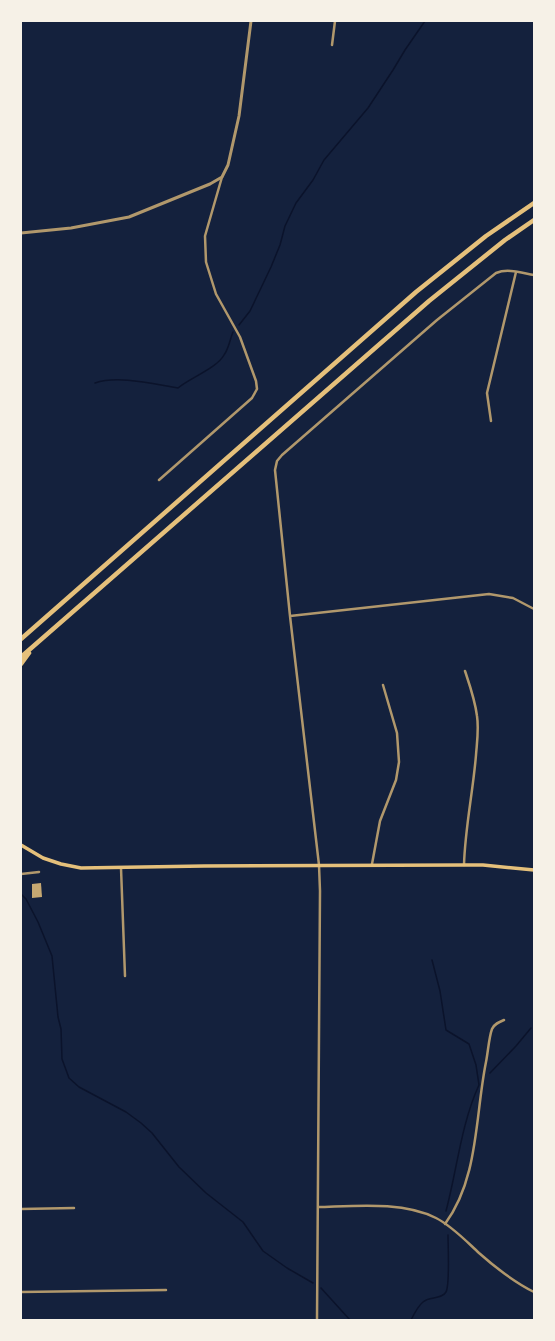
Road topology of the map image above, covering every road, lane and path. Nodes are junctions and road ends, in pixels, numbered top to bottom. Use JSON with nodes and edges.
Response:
{"nodes":[{"id":1,"x":252,"y":21,"type":"edge"},
{"id":2,"x":335,"y":21,"type":"edge"},
{"id":3,"x":332,"y":45,"type":"dead end"},
{"id":4,"x":222,"y":177,"type":"junction"},
{"id":5,"x":534,"y":203,"type":"edge"},
{"id":6,"x":534,"y":220,"type":"edge"},
{"id":7,"x":21,"y":233,"type":"edge"},
{"id":8,"x":516,"y":272,"type":"junction"},
{"id":9,"x":534,"y":275,"type":"edge"},
{"id":10,"x":491,"y":421,"type":"dead end"},
{"id":11,"x":158,"y":480,"type":"dead end"},
{"id":12,"x":534,"y":609,"type":"edge"},
{"id":13,"x":290,"y":616,"type":"junction"},
{"id":14,"x":21,"y":637,"type":"edge"},
{"id":15,"x":34,"y":646,"type":"junction"},
{"id":16,"x":21,"y":657,"type":"edge"},
{"id":17,"x":21,"y":664,"type":"edge"},
{"id":18,"x":465,"y":671,"type":"dead end"},
{"id":19,"x":383,"y":685,"type":"dead end"},
{"id":20,"x":21,"y":845,"type":"edge"},
{"id":21,"x":372,"y":864,"type":"junction"},
{"id":22,"x":319,"y":865,"type":"junction"},
{"id":23,"x":464,"y":865,"type":"junction"},
{"id":24,"x":121,"y":868,"type":"junction"},
{"id":25,"x":534,"y":870,"type":"edge"},
{"id":26,"x":40,"y":872,"type":"dead end"},
{"id":27,"x":21,"y":874,"type":"edge"},
{"id":28,"x":125,"y":976,"type":"dead end"},
{"id":29,"x":504,"y":1020,"type":"dead end"},
{"id":30,"x":318,"y":1206,"type":"junction"},
{"id":31,"x":74,"y":1208,"type":"dead end"},
{"id":32,"x":21,"y":1209,"type":"edge"},
{"id":33,"x":445,"y":1224,"type":"junction"},
{"id":34,"x":166,"y":1290,"type":"dead end"},
{"id":35,"x":21,"y":1292,"type":"edge"},
{"id":36,"x":534,"y":1292,"type":"edge"},
{"id":37,"x":317,"y":1320,"type":"edge"}],
"edges":[{"from":1,"to":4,"type":"street"},
{"from":2,"to":3,"type":"street"},
{"from":4,"to":7,"type":"street"},
{"from":4,"to":11,"type":"street"},
{"from":5,"to":14,"type":"highway"},
{"from":6,"to":15,"type":"highway"},
{"from":8,"to":9,"type":"street"},
{"from":8,"to":10,"type":"street"},
{"from":8,"to":13,"type":"street"},
{"from":12,"to":13,"type":"street"},
{"from":13,"to":22,"type":"street"},
{"from":15,"to":16,"type":"highway"},
{"from":15,"to":17,"type":"highway"},
{"from":18,"to":23,"type":"street"},
{"from":19,"to":21,"type":"street"},
{"from":20,"to":24,"type":"main road"},
{"from":21,"to":22,"type":"main road"},
{"from":21,"to":23,"type":"main road"},
{"from":22,"to":24,"type":"main road"},
{"from":22,"to":30,"type":"street"},
{"from":23,"to":25,"type":"main road"},
{"from":24,"to":28,"type":"street"},
{"from":26,"to":27,"type":"street"},
{"from":29,"to":33,"type":"street"},
{"from":30,"to":33,"type":"street"},
{"from":30,"to":37,"type":"street"},
{"from":31,"to":32,"type":"street"},
{"from":33,"to":36,"type":"street"},
{"from":34,"to":35,"type":"street"}]}
